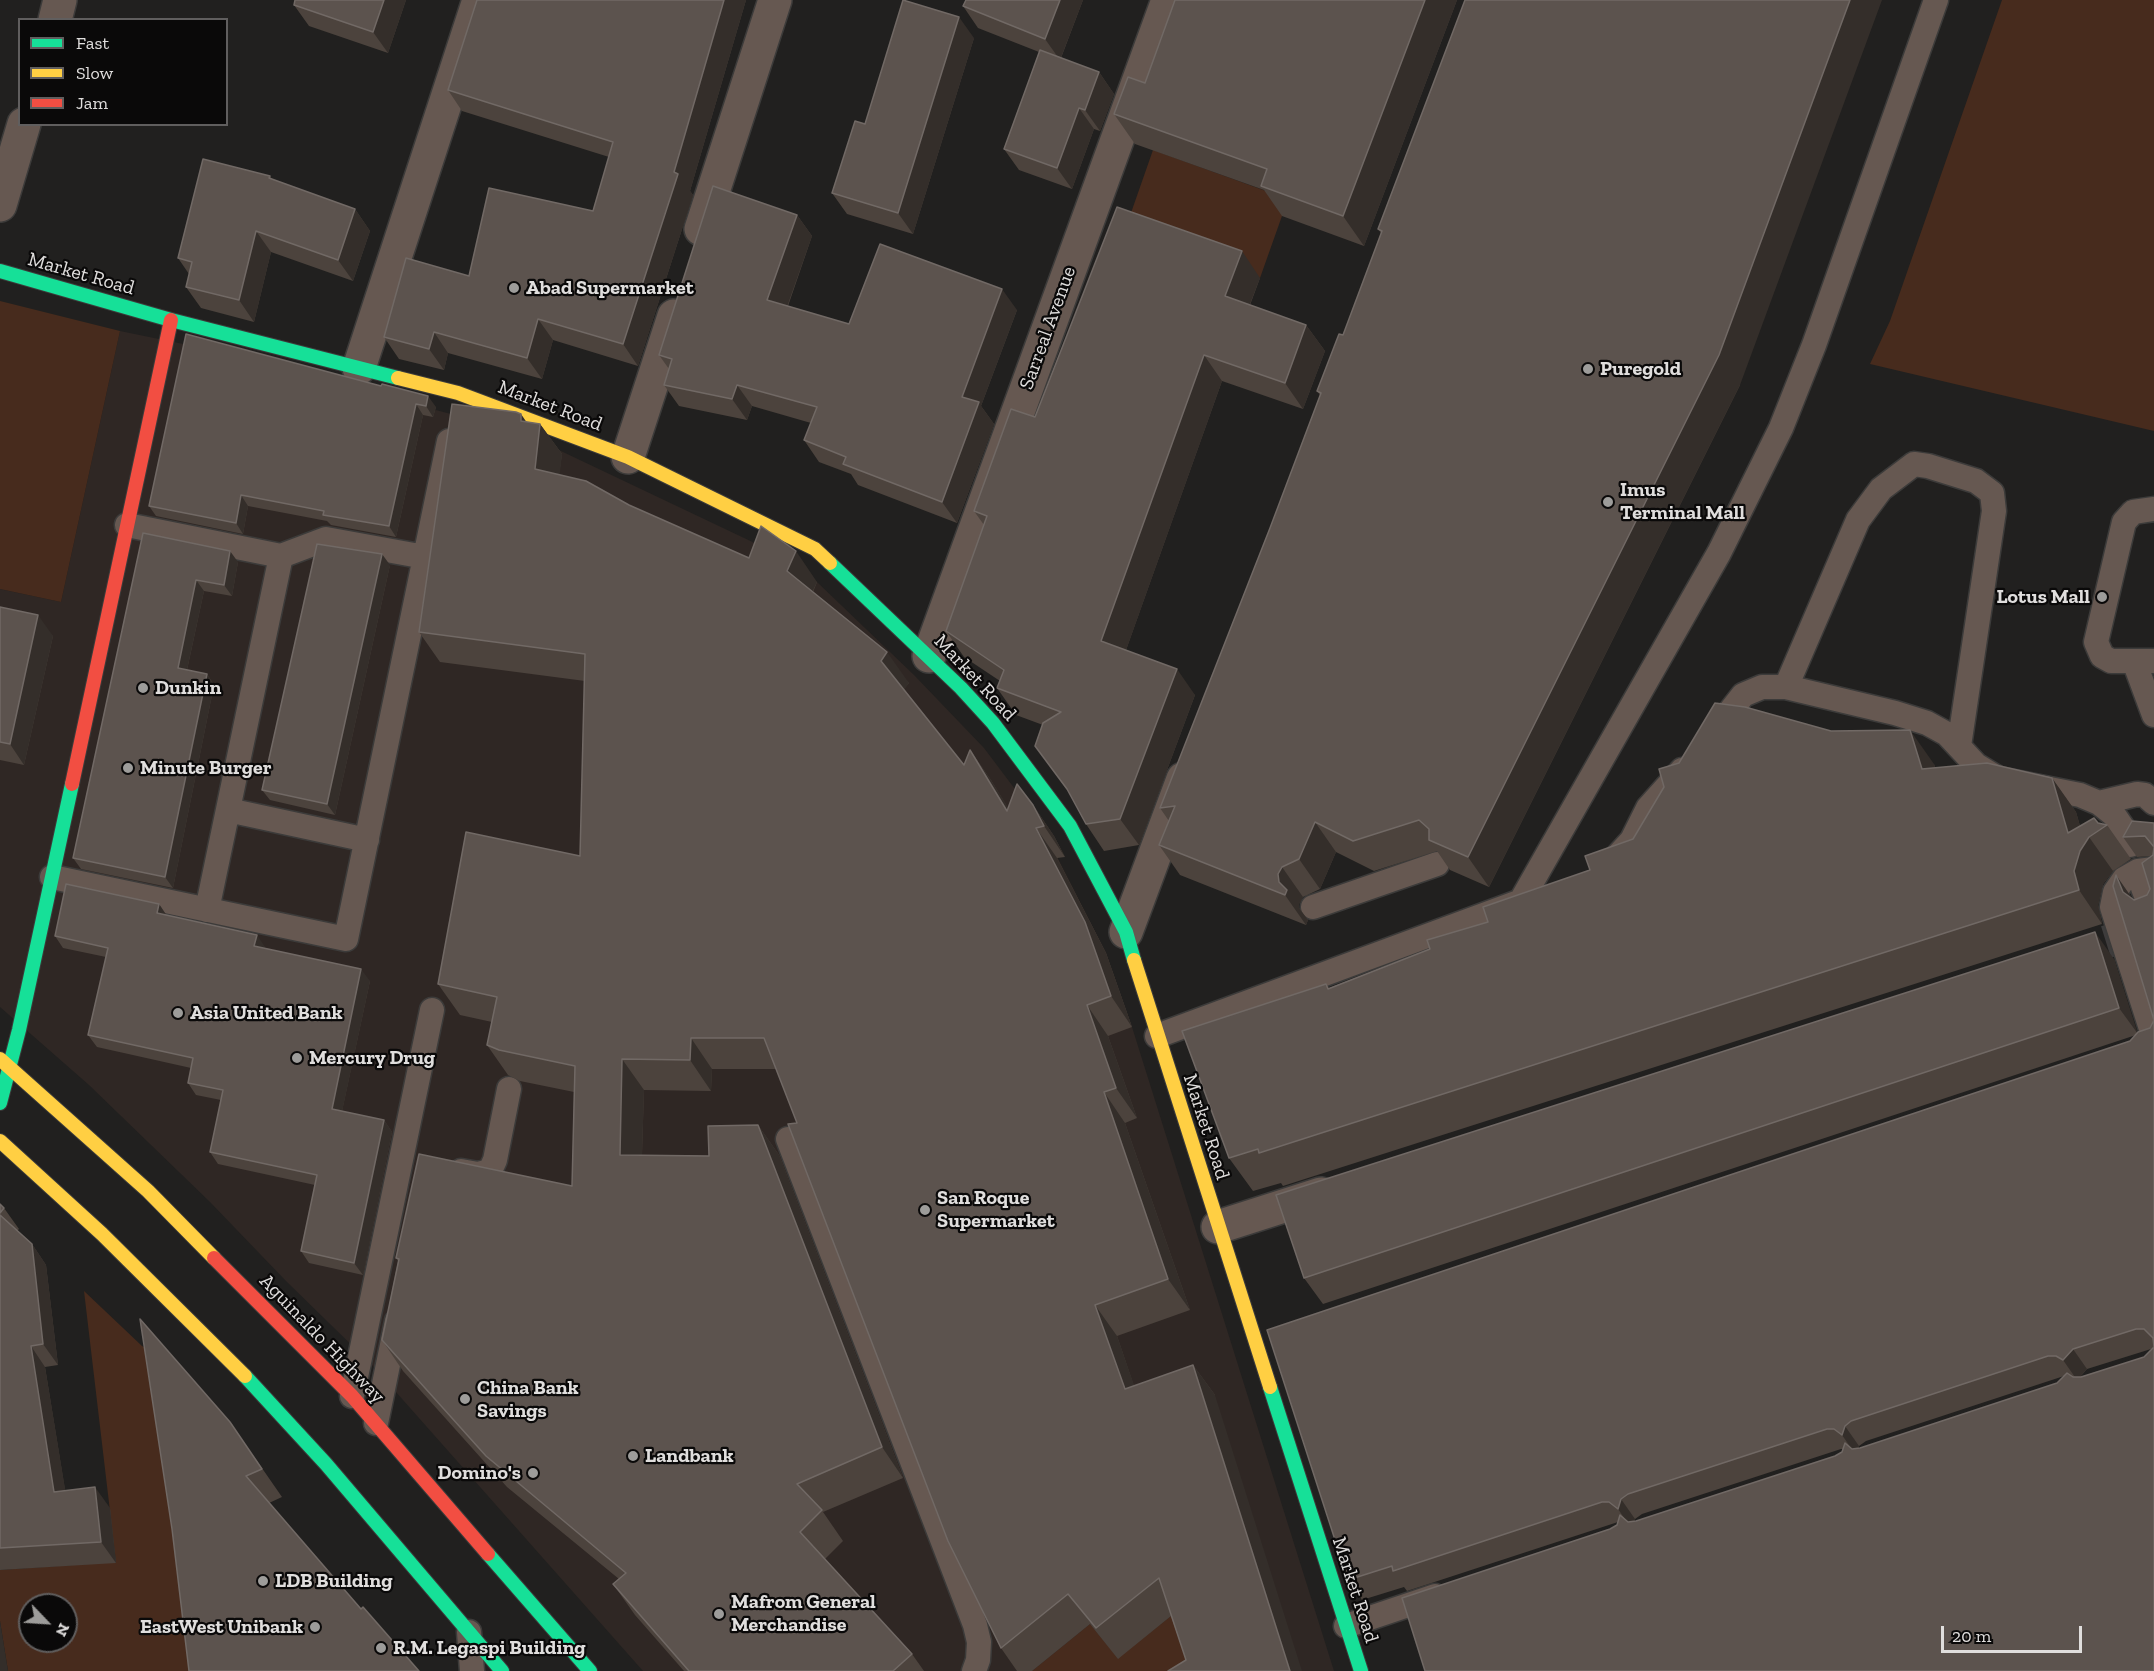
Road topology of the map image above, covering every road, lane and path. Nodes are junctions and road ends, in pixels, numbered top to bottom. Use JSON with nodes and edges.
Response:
{"nodes":[{"id":1,"x":60,"y":0,"type":"edge"},
{"id":2,"x":479,"y":0,"type":"edge"},
{"id":3,"x":775,"y":0,"type":"edge"},
{"id":4,"x":1168,"y":0,"type":"edge"},
{"id":5,"x":1936,"y":0,"type":"edge"},
{"id":6,"x":56,"y":18,"type":"edge"},
{"id":7,"x":23,"y":126,"type":"edge"},
{"id":8,"x":0,"y":206,"type":"edge"},
{"id":9,"x":693,"y":256,"type":"edge"},
{"id":10,"x":0,"y":271,"type":"edge"},
{"id":11,"x":682,"y":290,"type":"edge"},
{"id":12,"x":171,"y":320,"type":"junction"},
{"id":13,"x":359,"y":368,"type":"junction"},
{"id":14,"x":458,"y":393,"type":"junction"},
{"id":15,"x":628,"y":457,"type":"junction"},
{"id":16,"x":2154,"y":509,"type":"edge"},
{"id":17,"x":127,"y":525,"type":"junction"},
{"id":18,"x":280,"y":556,"type":"junction"},
{"id":19,"x":424,"y":557,"type":"junction"},
{"id":20,"x":929,"y":656,"type":"junction"},
{"id":21,"x":2144,"y":661,"type":"edge"},
{"id":22,"x":1786,"y":687,"type":"junction"},
{"id":23,"x":2154,"y":715,"type":"edge"},
{"id":24,"x":1959,"y":746,"type":"junction"},
{"id":25,"x":1193,"y":752,"type":"edge"},
{"id":26,"x":2098,"y":803,"type":"junction"},
{"id":27,"x":2154,"y":803,"type":"edge"},
{"id":28,"x":228,"y":810,"type":"junction"},
{"id":29,"x":367,"y":840,"type":"junction"},
{"id":30,"x":2130,"y":845,"type":"edge"},
{"id":31,"x":1437,"y":864,"type":"edge"},
{"id":32,"x":1596,"y":873,"type":"edge"},
{"id":33,"x":52,"y":877,"type":"junction"},
{"id":34,"x":2149,"y":887,"type":"edge"},
{"id":35,"x":1553,"y":889,"type":"edge"},
{"id":36,"x":1521,"y":902,"type":"junction"},
{"id":37,"x":1313,"y":907,"type":"dead end"},
{"id":38,"x":207,"y":910,"type":"junction"},
{"id":39,"x":1126,"y":932,"type":"junction"},
{"id":40,"x":432,"y":1010,"type":"dead end"},
{"id":41,"x":1156,"y":1036,"type":"junction"},
{"id":42,"x":2154,"y":1038,"type":"edge"},
{"id":43,"x":5,"y":1064,"type":"edge"},
{"id":44,"x":509,"y":1089,"type":"dead end"},
{"id":45,"x":0,"y":1103,"type":"edge"},
{"id":46,"x":788,"y":1139,"type":"edge"},
{"id":47,"x":0,"y":1141,"type":"edge"},
{"id":48,"x":438,"y":1170,"type":"edge"},
{"id":49,"x":1355,"y":1184,"type":"edge"},
{"id":50,"x":1218,"y":1227,"type":"junction"},
{"id":51,"x":402,"y":1296,"type":"edge"},
{"id":52,"x":1278,"y":1335,"type":"edge"},
{"id":53,"x":1255,"y":1342,"type":"junction"},
{"id":54,"x":351,"y":1396,"type":"junction"},
{"id":55,"x":376,"y":1423,"type":"junction"},
{"id":56,"x":1456,"y":1590,"type":"edge"},
{"id":57,"x":1346,"y":1626,"type":"junction"},
{"id":58,"x":469,"y":1632,"type":"junction"},
{"id":59,"x":472,"y":1671,"type":"edge"},
{"id":60,"x":502,"y":1671,"type":"edge"},
{"id":61,"x":590,"y":1671,"type":"edge"},
{"id":62,"x":974,"y":1671,"type":"edge"},
{"id":63,"x":1361,"y":1671,"type":"edge"}],
"edges":[{"from":1,"to":6,"type":"street"},
{"from":2,"to":13,"type":"street"},
{"from":3,"to":9,"type":"street"},
{"from":4,"to":20,"type":"street","name":"Sarreal Avenue"},
{"from":5,"to":36,"type":"lane"},
{"from":7,"to":8,"type":"street"},
{"from":10,"to":12,"type":"main road","name":"Market Road"},
{"from":11,"to":15,"type":"street"},
{"from":12,"to":13,"type":"main road","name":"Market Road"},
{"from":12,"to":17,"type":"main road"},
{"from":13,"to":14,"type":"main road","name":"Market Road"},
{"from":14,"to":15,"type":"main road","name":"Market Road"},
{"from":14,"to":19,"type":"lane"},
{"from":15,"to":20,"type":"main road","name":"Market Road"},
{"from":16,"to":21,"type":"lane"},
{"from":17,"to":18,"type":"lane"},
{"from":17,"to":33,"type":"main road"},
{"from":18,"to":19,"type":"lane"},
{"from":18,"to":28,"type":"lane"},
{"from":19,"to":29,"type":"lane"},
{"from":20,"to":39,"type":"main road","name":"Market Road"},
{"from":21,"to":23,"type":"lane"},
{"from":22,"to":24,"type":"lane"},
{"from":22,"to":24,"type":"lane"},
{"from":22,"to":32,"type":"lane"},
{"from":24,"to":26,"type":"lane"},
{"from":25,"to":39,"type":"street"},
{"from":26,"to":27,"type":"lane"},
{"from":26,"to":30,"type":"lane"},
{"from":28,"to":29,"type":"lane"},
{"from":28,"to":38,"type":"lane"},
{"from":29,"to":38,"type":"lane"},
{"from":31,"to":37,"type":"lane"},
{"from":33,"to":38,"type":"lane"},
{"from":33,"to":43,"type":"main road"},
{"from":34,"to":42,"type":"lane"},
{"from":35,"to":36,"type":"lane"},
{"from":36,"to":41,"type":"lane"},
{"from":39,"to":41,"type":"main road","name":"Market Road"},
{"from":40,"to":54,"type":"lane"},
{"from":41,"to":50,"type":"main road","name":"Market Road"},
{"from":43,"to":45,"type":"main road"},
{"from":43,"to":54,"type":"main road","name":"Aguinaldo Highway"},
{"from":44,"to":48,"type":"lane"},
{"from":46,"to":62,"type":"lane"},
{"from":47,"to":58,"type":"main road"},
{"from":49,"to":50,"type":"street"},
{"from":50,"to":53,"type":"main road","name":"Market Road"},
{"from":51,"to":55,"type":"lane"},
{"from":52,"to":53,"type":"lane"},
{"from":53,"to":57,"type":"main road","name":"Market Road"},
{"from":54,"to":55,"type":"main road","name":"Aguinaldo Highway"},
{"from":55,"to":61,"type":"main road","name":"Aguinaldo Highway"},
{"from":56,"to":57,"type":"lane"},
{"from":57,"to":63,"type":"main road","name":"Market Road"},
{"from":58,"to":59,"type":"lane"},
{"from":58,"to":60,"type":"main road"}]}
